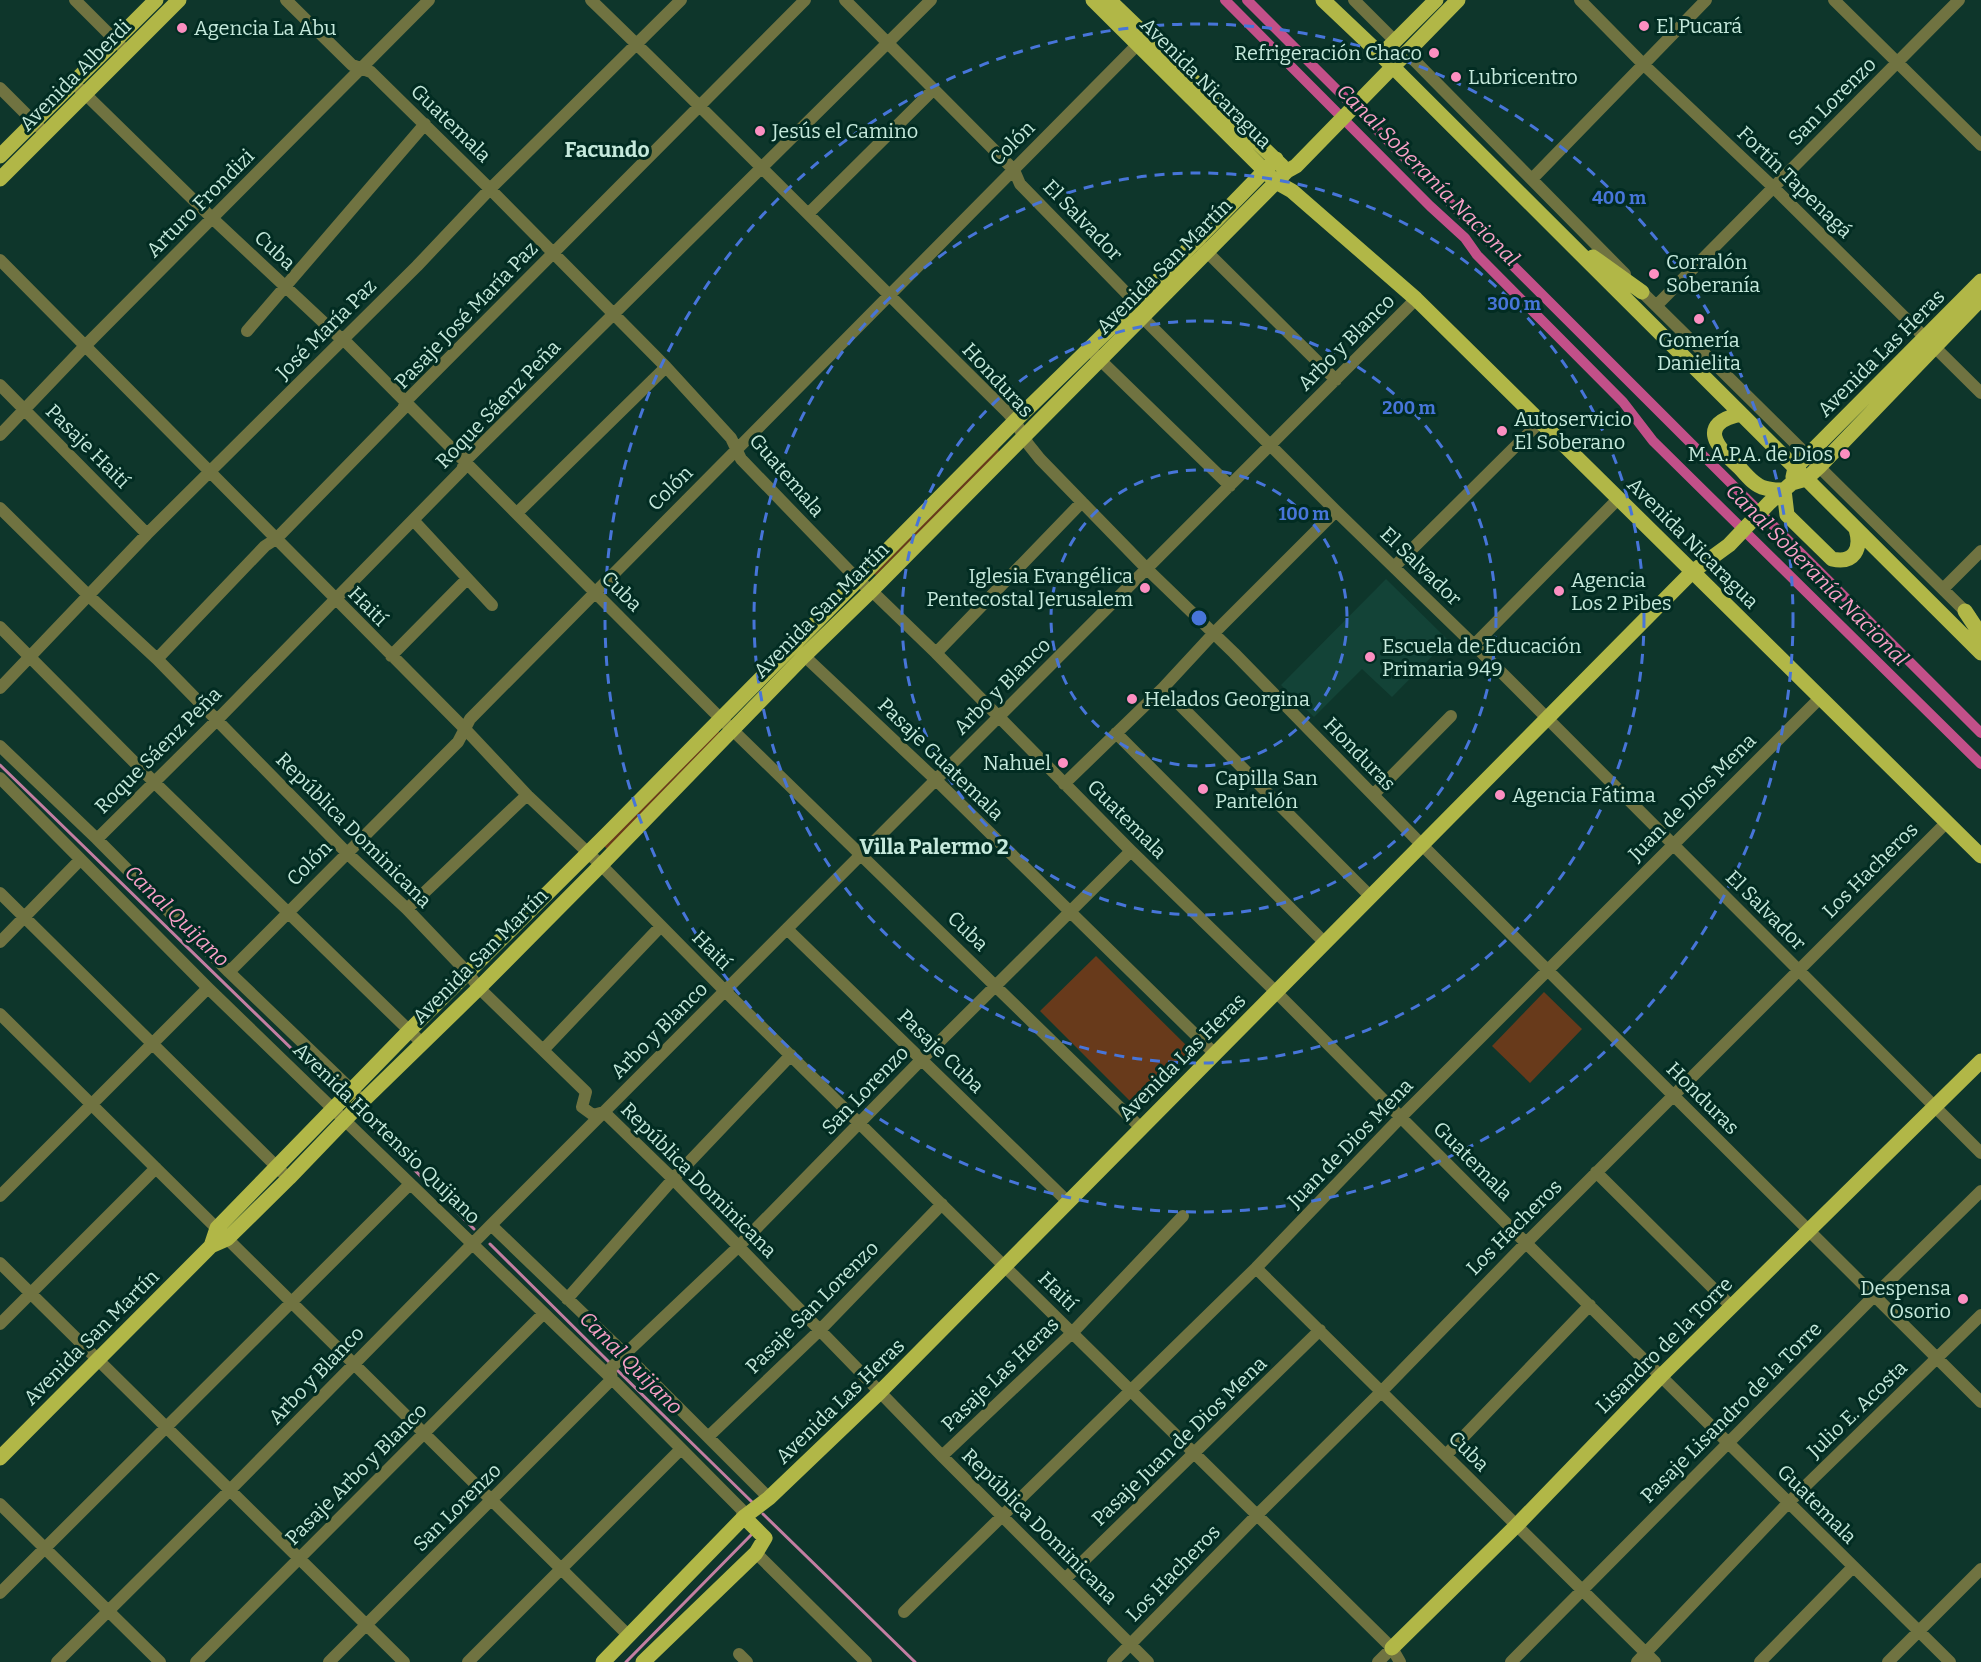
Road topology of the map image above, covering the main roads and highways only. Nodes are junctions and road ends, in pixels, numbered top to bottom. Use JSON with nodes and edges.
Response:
{"nodes":[{"id":1,"x":156,"y":0,"type":"edge"},
{"id":2,"x":179,"y":0,"type":"edge"},
{"id":3,"x":1093,"y":0,"type":"edge"},
{"id":4,"x":1109,"y":0,"type":"edge"},
{"id":5,"x":1323,"y":0,"type":"edge"},
{"id":6,"x":1436,"y":0,"type":"edge"},
{"id":7,"x":1458,"y":0,"type":"edge"},
{"id":8,"x":1142,"y":40,"type":"junction"},
{"id":9,"x":1395,"y":41,"type":"junction"},
{"id":10,"x":1407,"y":53,"type":"junction"},
{"id":11,"x":1381,"y":55,"type":"junction"},
{"id":12,"x":1393,"y":67,"type":"junction"},
{"id":13,"x":0,"y":156,"type":"edge"},
{"id":14,"x":1270,"y":165,"type":"junction"},
{"id":15,"x":1282,"y":176,"type":"junction"},
{"id":16,"x":0,"y":179,"type":"edge"},
{"id":17,"x":1559,"y":233,"type":"junction"},
{"id":18,"x":1981,"y":281,"type":"edge"},
{"id":19,"x":1642,"y":292,"type":"road end"},
{"id":20,"x":1981,"y":299,"type":"edge"},
{"id":21,"x":1139,"y":310,"type":"junction"},
{"id":22,"x":1930,"y":342,"type":"junction"},
{"id":23,"x":1741,"y":414,"type":"junction"},
{"id":24,"x":1794,"y":480,"type":"junction"},
{"id":25,"x":1856,"y":529,"type":"junction"},
{"id":26,"x":1692,"y":572,"type":"junction"},
{"id":27,"x":1965,"y":611,"type":"road end"},
{"id":28,"x":1981,"y":635,"type":"edge"},
{"id":29,"x":799,"y":651,"type":"junction"},
{"id":30,"x":1981,"y":653,"type":"edge"},
{"id":31,"x":1981,"y":856,"type":"edge"},
{"id":32,"x":1981,"y":1060,"type":"edge"},
{"id":33,"x":358,"y":1095,"type":"junction"},
{"id":34,"x":222,"y":1233,"type":"junction"},
{"id":35,"x":0,"y":1458,"type":"edge"},
{"id":36,"x":744,"y":1517,"type":"junction"},
{"id":37,"x":1392,"y":1648,"type":"road end"},
{"id":38,"x":603,"y":1662,"type":"edge"},
{"id":39,"x":643,"y":1662,"type":"edge"}],
"edges":[{"from":1,"to":13,"type":"main road","name":"Avenida Alberdi"},
{"from":2,"to":16,"type":"main road","name":"Avenida Alberdi"},
{"from":3,"to":8,"type":"main road","name":"Avenida Nicaragua"},
{"from":4,"to":8,"type":"main road","name":"Avenida Nicaragua"},
{"from":5,"to":11,"type":"main road"},
{"from":6,"to":9,"type":"main road"},
{"from":7,"to":10,"type":"main road","name":"Avenida San Martín"},
{"from":8,"to":14,"type":"main road","name":"Avenida Nicaragua"},
{"from":9,"to":10,"type":"main road"},
{"from":9,"to":11,"type":"main road"},
{"from":10,"to":12,"type":"main road","name":"Avenida San Martín"},
{"from":11,"to":12,"type":"main road"},
{"from":12,"to":15,"type":"main road","name":"Avenida San Martín"},
{"from":12,"to":17,"type":"main road"},
{"from":14,"to":15,"type":"main road","name":"Avenida Nicaragua"},
{"from":14,"to":21,"type":"main road","name":"Avenida San Martín"},
{"from":15,"to":21,"type":"main road","name":"Avenida San Martín"},
{"from":15,"to":26,"type":"main road","name":"Avenida Nicaragua"},
{"from":17,"to":19,"type":"main road"},
{"from":17,"to":23,"type":"main road"},
{"from":18,"to":22,"type":"main road","name":"Avenida Las Heras"},
{"from":20,"to":22,"type":"main road","name":"Avenida Las Heras"},
{"from":21,"to":29,"type":"main road","name":"Avenida San Martín"},
{"from":21,"to":29,"type":"main road","name":"Avenida San Martín"},
{"from":22,"to":24,"type":"main road","name":"Avenida Las Heras"},
{"from":23,"to":24,"type":"main road"},
{"from":23,"to":24,"type":"main road"},
{"from":24,"to":25,"type":"main road"},
{"from":24,"to":25,"type":"main road"},
{"from":24,"to":26,"type":"main road","name":"Avenida Las Heras"},
{"from":25,"to":30,"type":"main road"},
{"from":26,"to":31,"type":"main road","name":"Avenida Nicaragua"},
{"from":26,"to":36,"type":"main road","name":"Avenida Las Heras"},
{"from":27,"to":28,"type":"main road"},
{"from":29,"to":33,"type":"main road","name":"Avenida San Martín"},
{"from":29,"to":33,"type":"main road","name":"Avenida San Martín"},
{"from":32,"to":37,"type":"main road","name":"Lisandro de la Torre"},
{"from":33,"to":34,"type":"main road","name":"Avenida San Martín"},
{"from":33,"to":34,"type":"main road","name":"Avenida San Martín"},
{"from":34,"to":35,"type":"main road","name":"Avenida San Martín"},
{"from":36,"to":38,"type":"main road","name":"Avenida Las Heras"},
{"from":36,"to":39,"type":"main road"}]}
